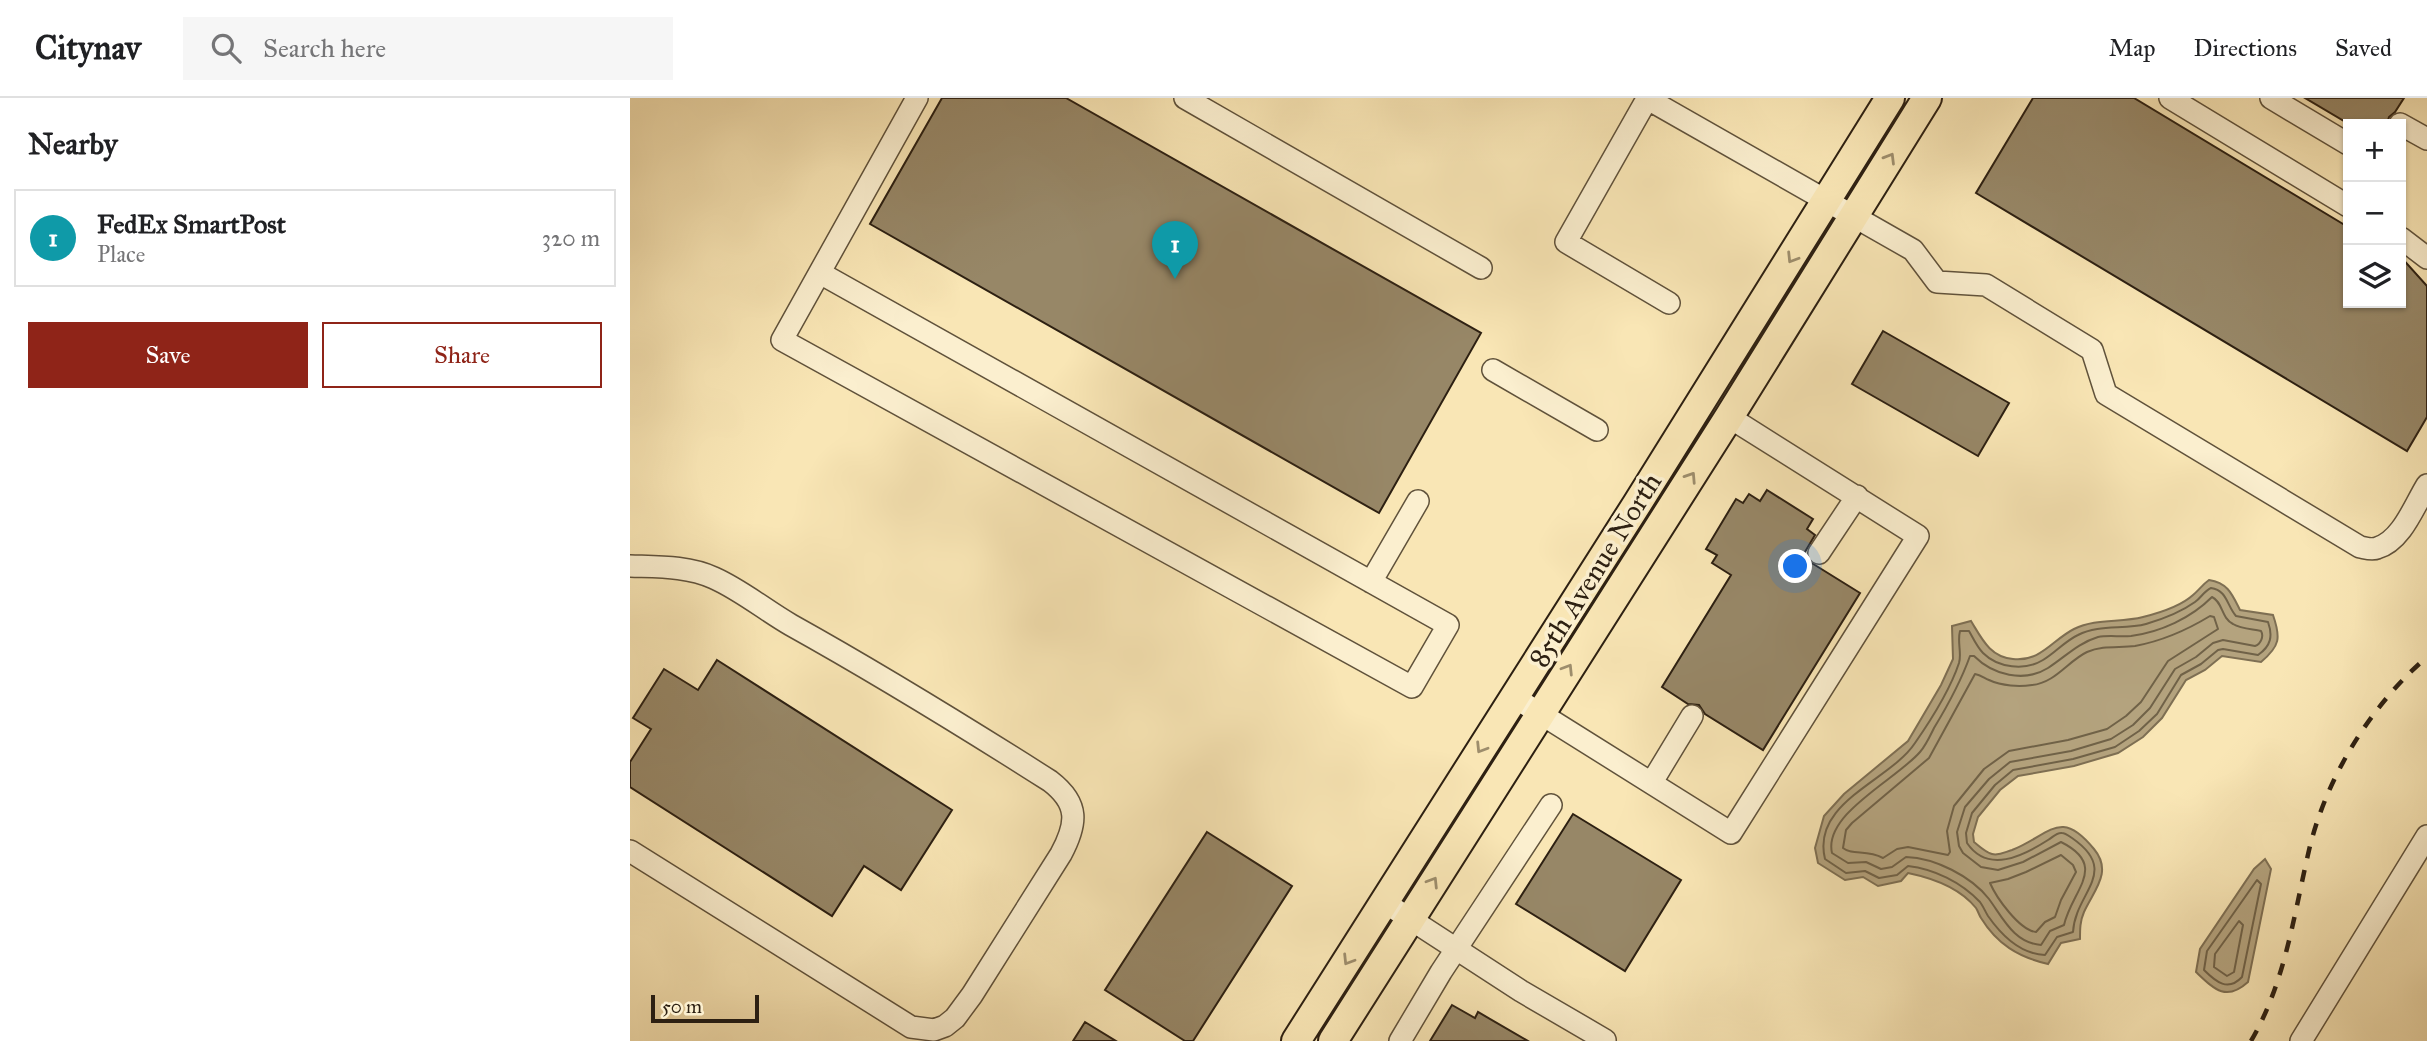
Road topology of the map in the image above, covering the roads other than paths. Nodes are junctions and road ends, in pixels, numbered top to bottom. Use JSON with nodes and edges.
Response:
{"nodes":[{"id":1,"x":917,"y":98,"type":"edge"},
{"id":2,"x":1185,"y":98,"type":"edge"},
{"id":3,"x":1646,"y":98,"type":"edge"},
{"id":4,"x":1890,"y":98,"type":"edge"},
{"id":5,"x":1927,"y":98,"type":"edge"},
{"id":6,"x":2170,"y":98,"type":"edge"},
{"id":7,"x":2271,"y":98,"type":"edge"},
{"id":8,"x":2406,"y":127,"type":"edge"},
{"id":9,"x":2427,"y":139,"type":"edge"},
{"id":10,"x":2343,"y":141,"type":"edge"},
{"id":11,"x":1828,"y":200,"type":"junction"},
{"id":12,"x":2343,"y":203,"type":"edge"},
{"id":13,"x":1855,"y":216,"type":"junction"},
{"id":14,"x":2406,"y":241,"type":"edge"},
{"id":15,"x":2427,"y":258,"type":"edge"},
{"id":16,"x":1481,"y":268,"type":"dead end"},
{"id":17,"x":820,"y":273,"type":"junction"},
{"id":18,"x":1669,"y":303,"type":"dead end"},
{"id":19,"x":1493,"y":370,"type":"dead end"},
{"id":20,"x":1729,"y":417,"type":"junction"},
{"id":21,"x":1597,"y":430,"type":"dead end"},
{"id":22,"x":2427,"y":485,"type":"edge"},
{"id":23,"x":1857,"y":496,"type":"junction"},
{"id":24,"x":1418,"y":500,"type":"dead end"},
{"id":25,"x":1819,"y":553,"type":"dead end"},
{"id":26,"x":630,"y":566,"type":"edge"},
{"id":27,"x":1371,"y":582,"type":"junction"},
{"id":28,"x":1514,"y":697,"type":"junction"},
{"id":29,"x":1540,"y":713,"type":"junction"},
{"id":30,"x":1692,"y":716,"type":"dead end"},
{"id":31,"x":1652,"y":782,"type":"junction"},
{"id":32,"x":1550,"y":805,"type":"dead end"},
{"id":33,"x":2427,"y":836,"type":"edge"},
{"id":34,"x":630,"y":851,"type":"edge"},
{"id":35,"x":1384,"y":902,"type":"junction"},
{"id":36,"x":1410,"y":919,"type":"junction"},
{"id":37,"x":1456,"y":949,"type":"junction"},
{"id":38,"x":1605,"y":1040,"type":"edge"},
{"id":39,"x":1296,"y":1041,"type":"edge"},
{"id":40,"x":1333,"y":1041,"type":"edge"},
{"id":41,"x":1401,"y":1041,"type":"edge"},
{"id":42,"x":2301,"y":1041,"type":"edge"}],
"edges":[{"from":1,"to":17,"type":"street"},
{"from":2,"to":16,"type":"street"},
{"from":3,"to":11,"type":"street"},
{"from":3,"to":18,"type":"street"},
{"from":4,"to":11,"type":"main road","name":"85th Avenue North"},
{"from":13,"to":5,"type":"main road","name":"85th Avenue North","one_way":true},
{"from":6,"to":12,"type":"street"},
{"from":7,"to":10,"type":"street"},
{"from":8,"to":9,"type":"street"},
{"from":11,"to":13,"type":"street"},
{"from":11,"to":28,"type":"main road","name":"85th Avenue North","one_way":true},
{"from":13,"to":20,"type":"main road","name":"85th Avenue North"},
{"from":13,"to":22,"type":"street"},
{"from":14,"to":15,"type":"street"},
{"from":17,"to":27,"type":"street"},
{"from":17,"to":27,"type":"street"},
{"from":19,"to":21,"type":"street"},
{"from":20,"to":23,"type":"street"},
{"from":29,"to":20,"type":"main road","name":"85th Avenue North","one_way":true},
{"from":23,"to":25,"type":"street"},
{"from":23,"to":31,"type":"street"},
{"from":24,"to":27,"type":"street"},
{"from":26,"to":34,"type":"street"},
{"from":28,"to":29,"type":"street"},
{"from":28,"to":35,"type":"main road","name":"85th Avenue North","one_way":true},
{"from":29,"to":31,"type":"street"},
{"from":36,"to":29,"type":"main road","name":"85th Avenue North","one_way":true},
{"from":30,"to":31,"type":"street"},
{"from":32,"to":37,"type":"street"},
{"from":33,"to":42,"type":"street"},
{"from":35,"to":36,"type":"street"},
{"from":35,"to":39,"type":"main road","name":"85th Avenue North","one_way":true},
{"from":36,"to":37,"type":"street"},
{"from":36,"to":40,"type":"main road","name":"85th Avenue North"},
{"from":37,"to":38,"type":"street"},
{"from":37,"to":41,"type":"street"}]}
